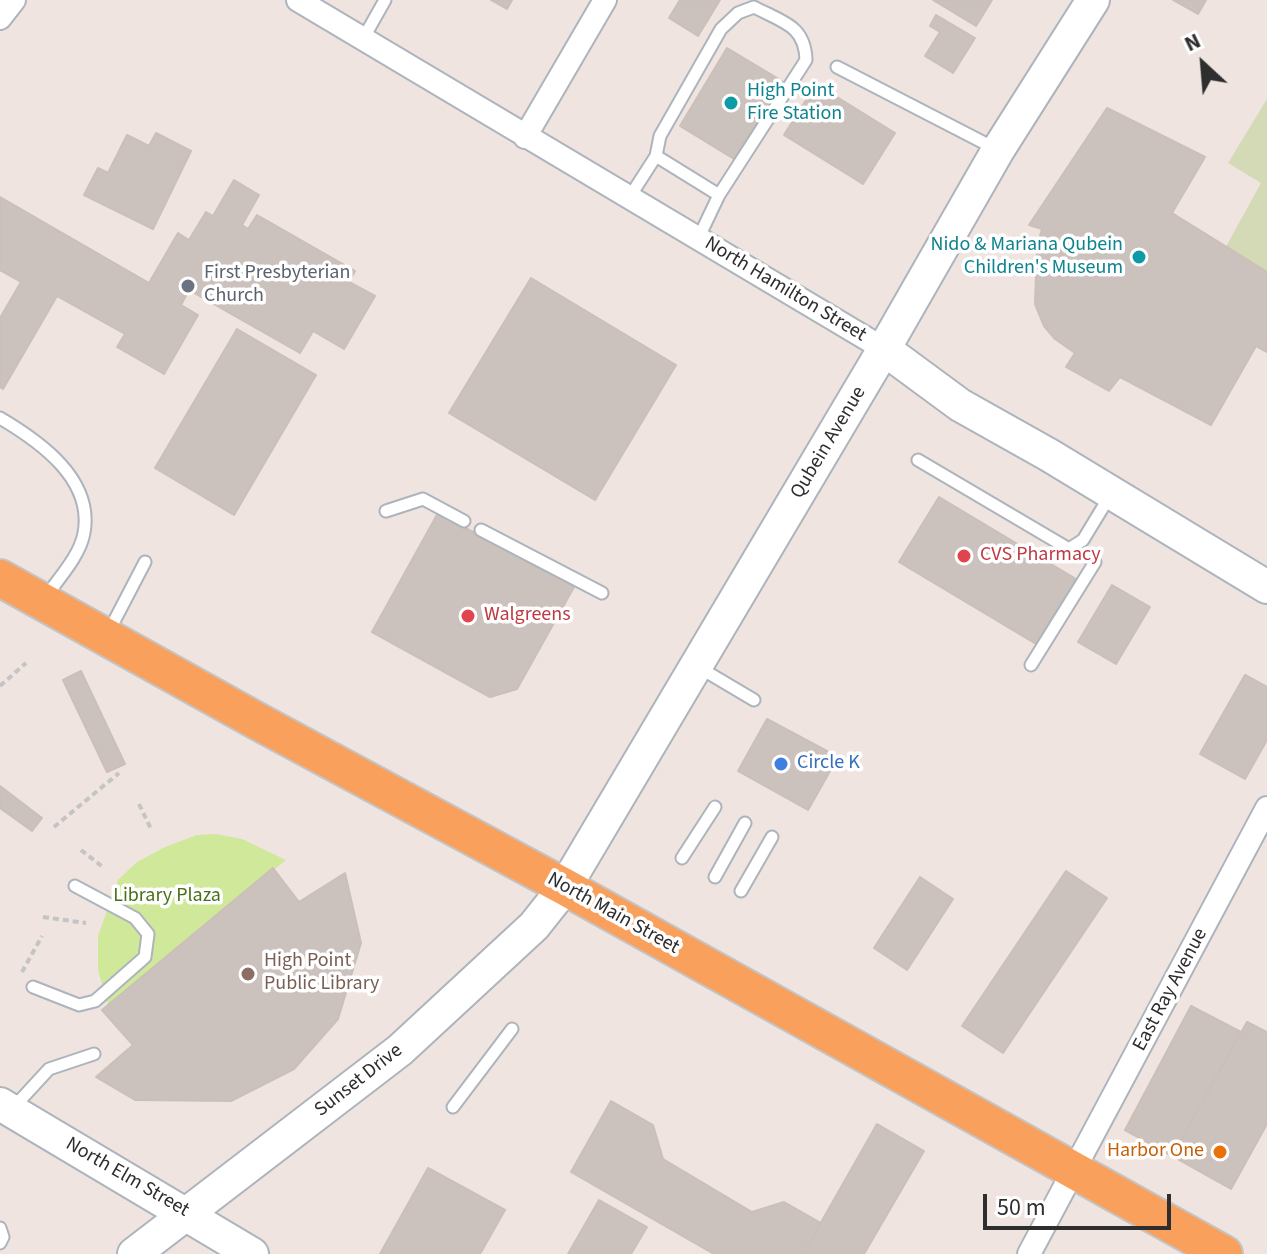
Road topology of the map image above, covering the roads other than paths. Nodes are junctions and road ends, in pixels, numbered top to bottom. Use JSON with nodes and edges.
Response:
{"nodes":[{"id":1,"x":14,"y":0,"type":"edge"},
{"id":2,"x":298,"y":0,"type":"edge"},
{"id":3,"x":385,"y":0,"type":"edge"},
{"id":4,"x":605,"y":0,"type":"edge"},
{"id":5,"x":1093,"y":0,"type":"edge"},
{"id":6,"x":0,"y":18,"type":"edge"},
{"id":7,"x":363,"y":39,"type":"junction"},
{"id":8,"x":837,"y":67,"type":"dead end"},
{"id":9,"x":525,"y":137,"type":"junction"},
{"id":10,"x":998,"y":150,"type":"junction"},
{"id":11,"x":656,"y":156,"type":"junction"},
{"id":12,"x":719,"y":195,"type":"junction"},
{"id":13,"x":629,"y":198,"type":"junction"},
{"id":14,"x":698,"y":239,"type":"junction"},
{"id":15,"x":884,"y":349,"type":"junction"},
{"id":16,"x":0,"y":418,"type":"edge"},
{"id":17,"x":918,"y":460,"type":"dead end"},
{"id":18,"x":1111,"y":494,"type":"junction"},
{"id":19,"x":386,"y":511,"type":"dead end"},
{"id":20,"x":464,"y":521,"type":"dead end"},
{"id":21,"x":481,"y":530,"type":"dead end"},
{"id":22,"x":145,"y":562,"type":"dead end"},
{"id":23,"x":1095,"y":562,"type":"dead end"},
{"id":24,"x":0,"y":578,"type":"edge"},
{"id":25,"x":1267,"y":587,"type":"edge"},
{"id":26,"x":602,"y":593,"type":"dead end"},
{"id":27,"x":43,"y":602,"type":"junction"},
{"id":28,"x":106,"y":637,"type":"junction"},
{"id":29,"x":1031,"y":665,"type":"dead end"},
{"id":30,"x":696,"y":666,"type":"junction"},
{"id":31,"x":754,"y":700,"type":"dead end"},
{"id":32,"x":715,"y":807,"type":"dead end"},
{"id":33,"x":1267,"y":808,"type":"edge"},
{"id":34,"x":745,"y":823,"type":"dead end"},
{"id":35,"x":772,"y":837,"type":"dead end"},
{"id":36,"x":682,"y":858,"type":"dead end"},
{"id":37,"x":715,"y":877,"type":"dead end"},
{"id":38,"x":75,"y":886,"type":"dead end"},
{"id":39,"x":565,"y":887,"type":"junction"},
{"id":40,"x":741,"y":891,"type":"dead end"},
{"id":41,"x":33,"y":987,"type":"dead end"},
{"id":42,"x":512,"y":1029,"type":"dead end"},
{"id":43,"x":94,"y":1054,"type":"dead end"},
{"id":44,"x":6,"y":1107,"type":"edge"},
{"id":45,"x":453,"y":1107,"type":"dead end"},
{"id":46,"x":1074,"y":1172,"type":"junction"},
{"id":47,"x":186,"y":1213,"type":"junction"},
{"id":48,"x":0,"y":1228,"type":"edge"},
{"id":49,"x":0,"y":1243,"type":"edge"},
{"id":50,"x":134,"y":1254,"type":"edge"},
{"id":51,"x":252,"y":1254,"type":"edge"},
{"id":52,"x":1029,"y":1254,"type":"edge"},
{"id":53,"x":1224,"y":1254,"type":"edge"}],
"edges":[{"from":1,"to":6,"type":"street"},
{"from":2,"to":7,"type":"street","name":"North Hamilton Street"},
{"from":3,"to":7,"type":"lane"},
{"from":4,"to":9,"type":"street"},
{"from":5,"to":10,"type":"main road","name":"Qubein Avenue"},
{"from":7,"to":9,"type":"street","name":"North Hamilton Street"},
{"from":8,"to":10,"type":"lane"},
{"from":9,"to":13,"type":"street","name":"North Hamilton Street"},
{"from":10,"to":15,"type":"main road","name":"Qubein Avenue"},
{"from":11,"to":12,"type":"lane"},
{"from":11,"to":12,"type":"lane"},
{"from":11,"to":13,"type":"lane"},
{"from":12,"to":14,"type":"lane"},
{"from":13,"to":14,"type":"street","name":"North Hamilton Street"},
{"from":14,"to":15,"type":"street","name":"North Hamilton Street"},
{"from":15,"to":18,"type":"main road","name":"North Hamilton Street"},
{"from":15,"to":30,"type":"main road","name":"Qubein Avenue"},
{"from":16,"to":27,"type":"lane"},
{"from":17,"to":18,"type":"lane"},
{"from":18,"to":25,"type":"main road","name":"North Hamilton Street"},
{"from":19,"to":20,"type":"lane"},
{"from":21,"to":26,"type":"lane"},
{"from":22,"to":28,"type":"lane"},
{"from":23,"to":29,"type":"lane"},
{"from":24,"to":27,"type":"main road","name":"North Main Street"},
{"from":27,"to":28,"type":"main road","name":"North Main Street"},
{"from":28,"to":39,"type":"main road","name":"North Main Street"},
{"from":30,"to":31,"type":"lane"},
{"from":30,"to":39,"type":"main road","name":"Qubein Avenue"},
{"from":32,"to":36,"type":"lane"},
{"from":33,"to":46,"type":"street","name":"East Ray Avenue"},
{"from":34,"to":37,"type":"lane"},
{"from":35,"to":40,"type":"lane"},
{"from":38,"to":41,"type":"lane"},
{"from":39,"to":46,"type":"main road","name":"North Main Street"},
{"from":39,"to":47,"type":"main road","name":"Sunset Drive"},
{"from":42,"to":45,"type":"lane"},
{"from":43,"to":44,"type":"lane"},
{"from":44,"to":47,"type":"main road","name":"North Elm Street"},
{"from":46,"to":52,"type":"street","name":"East Ray Avenue"},
{"from":46,"to":53,"type":"main road","name":"North Main Street"},
{"from":47,"to":50,"type":"main road","name":"Sunset Drive"},
{"from":47,"to":51,"type":"main road","name":"North Elm Street"},
{"from":48,"to":49,"type":"lane"}]}
